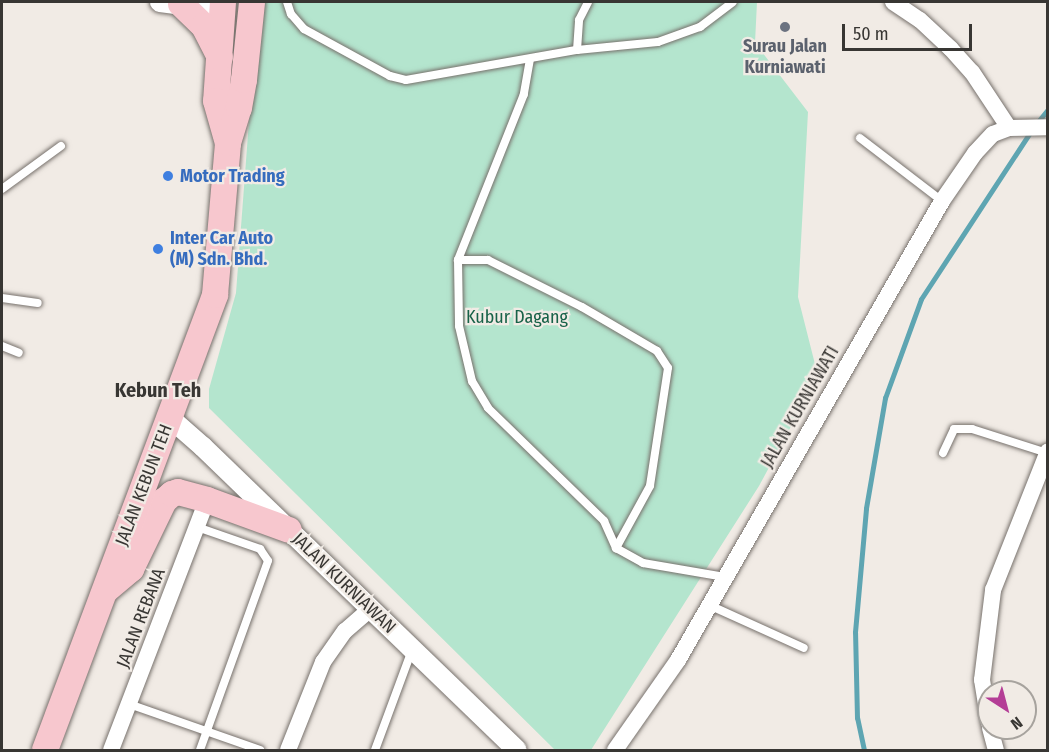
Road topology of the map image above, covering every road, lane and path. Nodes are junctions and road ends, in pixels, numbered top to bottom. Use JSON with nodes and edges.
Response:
{"nodes":[{"id":1,"x":287,"y":2,"type":"edge"},
{"id":2,"x":588,"y":2,"type":"edge"},
{"id":3,"x":733,"y":2,"type":"edge"},
{"id":4,"x":893,"y":2,"type":"edge"},
{"id":5,"x":171,"y":3,"type":"edge"},
{"id":6,"x":232,"y":3,"type":"edge"},
{"id":7,"x":577,"y":50,"type":"junction"},
{"id":8,"x":220,"y":57,"type":"junction"},
{"id":9,"x":530,"y":59,"type":"junction"},
{"id":10,"x":1047,"y":127,"type":"edge"},
{"id":11,"x":1014,"y":128,"type":"junction"},
{"id":12,"x":860,"y":138,"type":"dead end"},
{"id":13,"x":228,"y":143,"type":"junction"},
{"id":14,"x":61,"y":146,"type":"dead end"},
{"id":15,"x":2,"y":189,"type":"edge"},
{"id":16,"x":942,"y":201,"type":"junction"},
{"id":17,"x":458,"y":260,"type":"junction"},
{"id":18,"x":2,"y":298,"type":"edge"},
{"id":19,"x":38,"y":303,"type":"dead end"},
{"id":20,"x":2,"y":346,"type":"edge"},
{"id":21,"x":19,"y":353,"type":"dead end"},
{"id":22,"x":170,"y":418,"type":"junction"},
{"id":23,"x":1047,"y":452,"type":"edge"},
{"id":24,"x":943,"y":453,"type":"dead end"},
{"id":25,"x":207,"y":500,"type":"junction"},
{"id":26,"x":197,"y":527,"type":"junction"},
{"id":27,"x":289,"y":530,"type":"junction"},
{"id":28,"x":616,"y":548,"type":"junction"},
{"id":29,"x":725,"y":577,"type":"junction"},
{"id":30,"x":104,"y":591,"type":"junction"},
{"id":31,"x":709,"y":604,"type":"junction"},
{"id":32,"x":370,"y":609,"type":"junction"},
{"id":33,"x":804,"y":648,"type":"dead end"},
{"id":34,"x":412,"y":649,"type":"junction"},
{"id":35,"x":982,"y":680,"type":"edge"},
{"id":36,"x":129,"y":705,"type":"junction"},
{"id":37,"x":208,"y":730,"type":"junction"},
{"id":38,"x":45,"y":750,"type":"edge"},
{"id":39,"x":111,"y":750,"type":"edge"},
{"id":40,"x":200,"y":750,"type":"edge"},
{"id":41,"x":260,"y":750,"type":"edge"},
{"id":42,"x":288,"y":750,"type":"edge"},
{"id":43,"x":375,"y":750,"type":"edge"},
{"id":44,"x":517,"y":750,"type":"edge"},
{"id":45,"x":615,"y":750,"type":"edge"}],
"edges":[{"from":1,"to":9,"type":"lane"},
{"from":2,"to":7,"type":"lane"},
{"from":3,"to":7,"type":"lane"},
{"from":4,"to":11,"type":"street"},
{"from":5,"to":6,"type":"street"},
{"from":5,"to":8,"type":"main road"},
{"from":6,"to":8,"type":"main road","name":"JALAN KEBUN TEH"},
{"from":6,"to":13,"type":"main road","name":"JALAN KEBUN TEH"},
{"from":7,"to":9,"type":"lane"},
{"from":8,"to":13,"type":"main road","name":"JALAN KEBUN TEH"},
{"from":9,"to":17,"type":"lane"},
{"from":10,"to":11,"type":"street","name":"JALAN KURNIAWATI"},
{"from":11,"to":16,"type":"street","name":"JALAN KURNIAWATI"},
{"from":12,"to":16,"type":"lane"},
{"from":13,"to":22,"type":"main road","name":"JALAN KEBUN TEH"},
{"from":14,"to":15,"type":"lane"},
{"from":16,"to":29,"type":"street","name":"JALAN KURNIAWATI"},
{"from":17,"to":28,"type":"lane"},
{"from":17,"to":28,"type":"lane"},
{"from":18,"to":19,"type":"lane"},
{"from":20,"to":21,"type":"lane"},
{"from":22,"to":27,"type":"street","name":"JALAN KURNIAWAN"},
{"from":22,"to":30,"type":"main road","name":"JALAN KEBUN TEH"},
{"from":23,"to":24,"type":"lane"},
{"from":23,"to":35,"type":"street"},
{"from":25,"to":26,"type":"street","name":"JALAN REBANA"},
{"from":25,"to":27,"type":"main road"},
{"from":25,"to":30,"type":"main road"},
{"from":26,"to":36,"type":"street","name":"JALAN REBANA"},
{"from":26,"to":37,"type":"lane"},
{"from":27,"to":32,"type":"street","name":"JALAN KURNIAWAN"},
{"from":28,"to":29,"type":"lane"},
{"from":29,"to":31,"type":"street","name":"JALAN KURNIAWATI"},
{"from":30,"to":38,"type":"main road","name":"JALAN KEBUN TEH"},
{"from":31,"to":33,"type":"lane"},
{"from":31,"to":45,"type":"street","name":"JALAN KURNIAWATI"},
{"from":32,"to":34,"type":"street","name":"JALAN KURNIAWAN"},
{"from":32,"to":42,"type":"street"},
{"from":34,"to":43,"type":"lane"},
{"from":34,"to":44,"type":"street","name":"JALAN KURNIAWAN"},
{"from":36,"to":37,"type":"lane"},
{"from":36,"to":39,"type":"street","name":"JALAN REBANA"},
{"from":37,"to":40,"type":"lane"},
{"from":37,"to":41,"type":"lane"}]}
